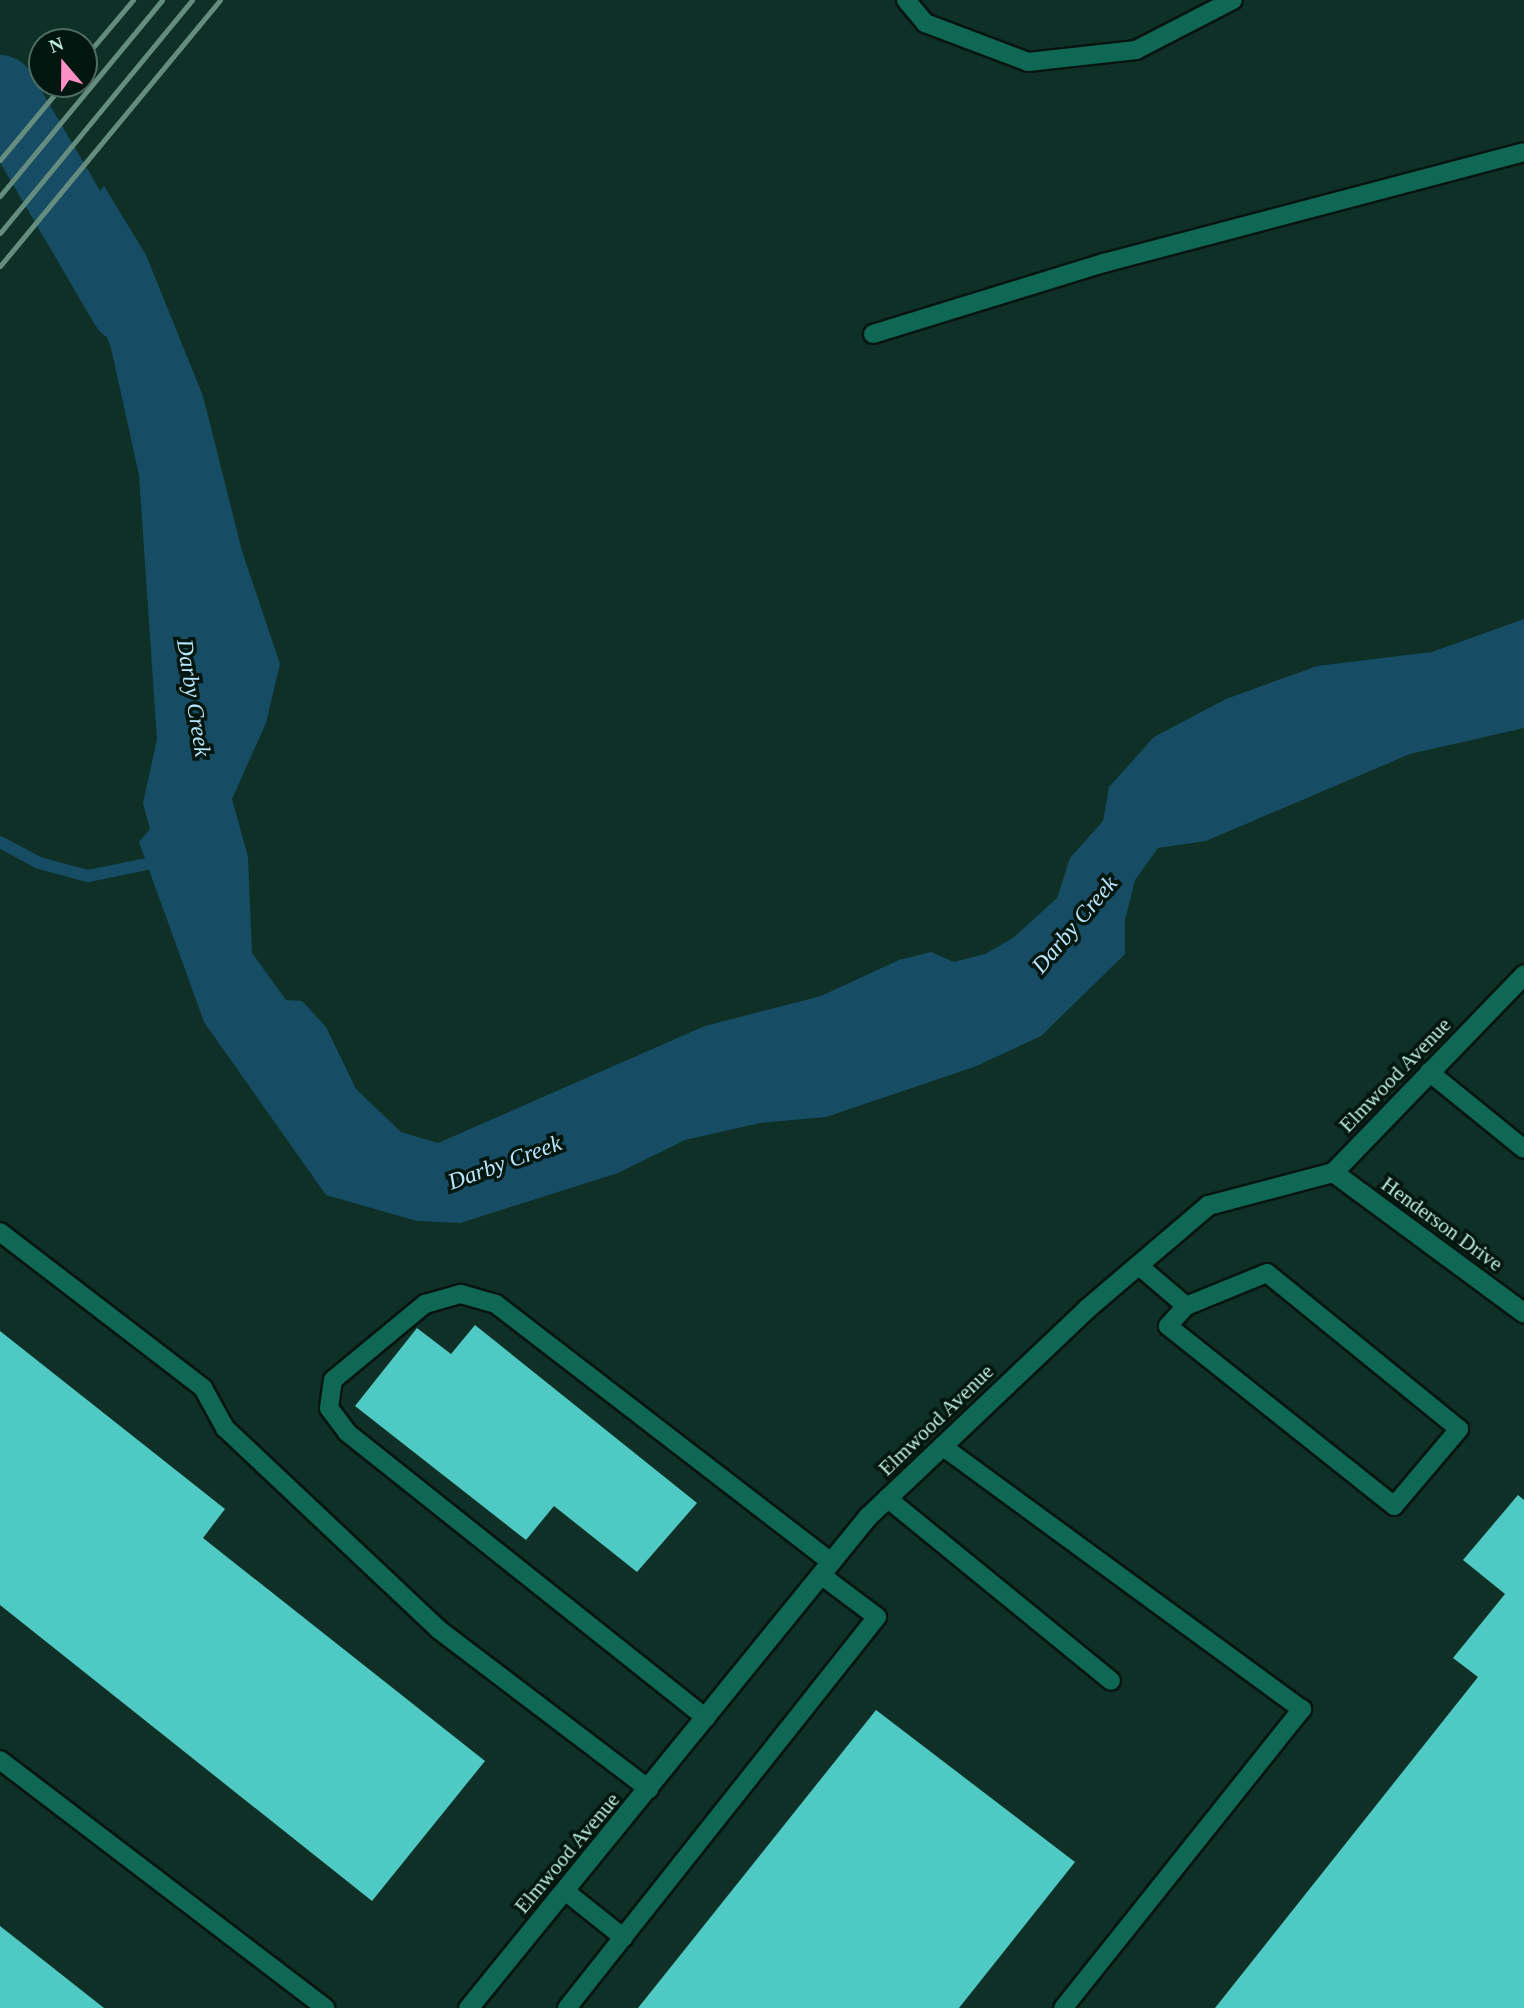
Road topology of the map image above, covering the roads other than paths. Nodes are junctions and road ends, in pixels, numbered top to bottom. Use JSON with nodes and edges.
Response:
{"nodes":[{"id":1,"x":906,"y":0,"type":"edge"},
{"id":2,"x":1233,"y":0,"type":"edge"},
{"id":3,"x":1524,"y":152,"type":"edge"},
{"id":4,"x":873,"y":334,"type":"dead end"},
{"id":5,"x":1524,"y":974,"type":"edge"},
{"id":6,"x":1429,"y":1072,"type":"junction"},
{"id":7,"x":1524,"y":1149,"type":"edge"},
{"id":8,"x":1333,"y":1172,"type":"junction"},
{"id":9,"x":0,"y":1232,"type":"edge"},
{"id":10,"x":1138,"y":1265,"type":"junction"},
{"id":11,"x":1186,"y":1306,"type":"junction"},
{"id":12,"x":1524,"y":1313,"type":"edge"},
{"id":13,"x":942,"y":1446,"type":"junction"},
{"id":14,"x":887,"y":1498,"type":"junction"},
{"id":15,"x":826,"y":1568,"type":"junction"},
{"id":16,"x":1111,"y":1681,"type":"dead end"},
{"id":17,"x":706,"y":1718,"type":"junction"},
{"id":18,"x":0,"y":1760,"type":"edge"},
{"id":19,"x":649,"y":1789,"type":"junction"},
{"id":20,"x":565,"y":1891,"type":"junction"},
{"id":21,"x":624,"y":1937,"type":"junction"},
{"id":22,"x":325,"y":2008,"type":"edge"},
{"id":23,"x":468,"y":2008,"type":"edge"},
{"id":24,"x":568,"y":2008,"type":"edge"},
{"id":25,"x":1062,"y":2008,"type":"edge"}],
"edges":[{"from":1,"to":2,"type":"lane"},
{"from":3,"to":4,"type":"lane"},
{"from":5,"to":6,"type":"street","name":"Elmwood Avenue"},
{"from":6,"to":7,"type":"lane"},
{"from":6,"to":8,"type":"street","name":"Elmwood Avenue"},
{"from":8,"to":10,"type":"street","name":"Elmwood Avenue"},
{"from":8,"to":12,"type":"street","name":"Henderson Drive"},
{"from":9,"to":19,"type":"lane"},
{"from":10,"to":11,"type":"lane"},
{"from":10,"to":13,"type":"street","name":"Elmwood Avenue"},
{"from":11,"to":11,"type":"lane"},
{"from":13,"to":14,"type":"street","name":"Elmwood Avenue"},
{"from":13,"to":25,"type":"lane"},
{"from":14,"to":15,"type":"street","name":"Elmwood Avenue"},
{"from":14,"to":16,"type":"lane"},
{"from":15,"to":17,"type":"street","name":"Elmwood Avenue"},
{"from":15,"to":17,"type":"lane"},
{"from":15,"to":21,"type":"lane"},
{"from":17,"to":19,"type":"street","name":"Elmwood Avenue"},
{"from":18,"to":22,"type":"lane"},
{"from":19,"to":20,"type":"street","name":"Elmwood Avenue"},
{"from":20,"to":21,"type":"lane"},
{"from":20,"to":23,"type":"street","name":"Elmwood Avenue"},
{"from":21,"to":24,"type":"lane"}]}
